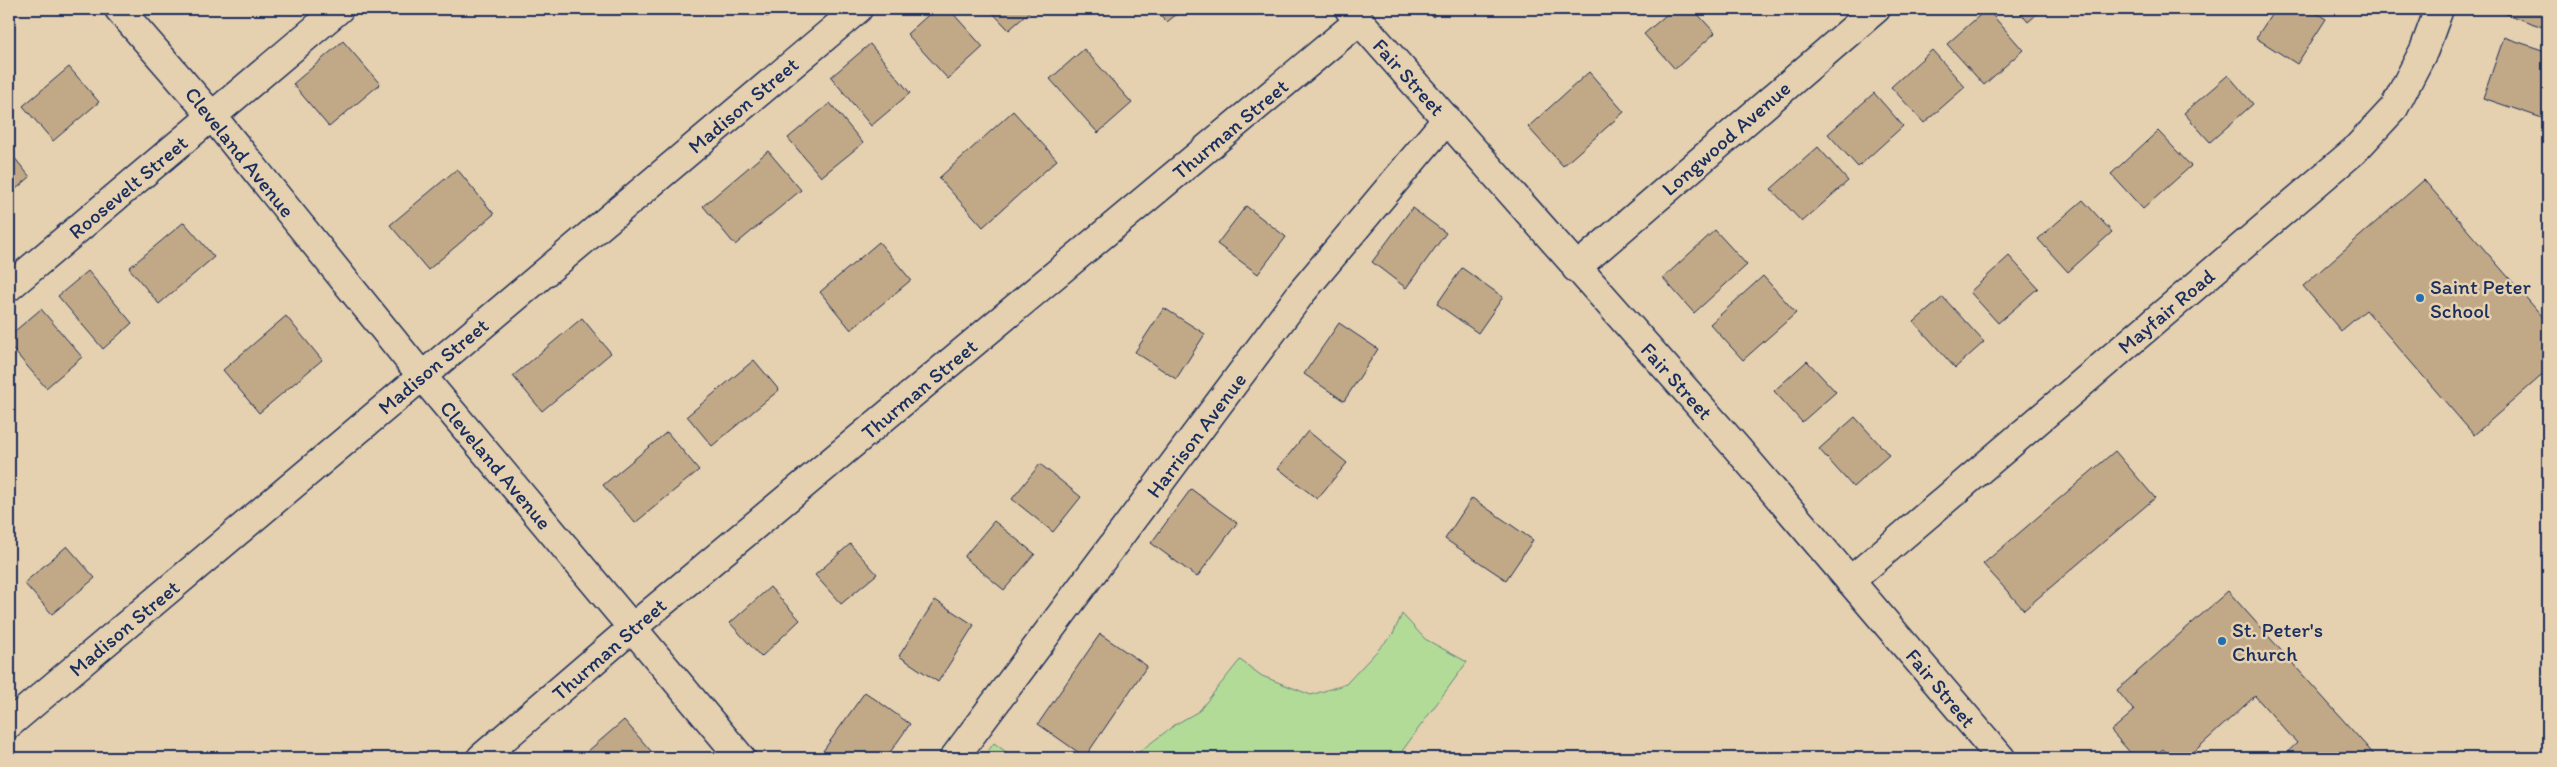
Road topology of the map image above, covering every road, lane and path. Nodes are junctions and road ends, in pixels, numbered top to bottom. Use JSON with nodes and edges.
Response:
{"nodes":[{"id":1,"x":119,"y":9,"type":"edge"},
{"id":2,"x":339,"y":9,"type":"edge"},
{"id":3,"x":858,"y":9,"type":"edge"},
{"id":4,"x":1876,"y":9,"type":"edge"},
{"id":5,"x":2439,"y":9,"type":"edge"},
{"id":6,"x":1354,"y":15,"type":"edge"},
{"id":7,"x":212,"y":116,"type":"junction"},
{"id":8,"x":1447,"y":119,"type":"junction"},
{"id":9,"x":1576,"y":268,"type":"junction"},
{"id":10,"x":9,"y":287,"type":"edge"},
{"id":11,"x":422,"y":375,"type":"junction"},
{"id":12,"x":1850,"y":581,"type":"junction"},
{"id":13,"x":632,"y":628,"type":"junction"},
{"id":14,"x":9,"y":724,"type":"edge"},
{"id":15,"x":481,"y":758,"type":"edge"},
{"id":16,"x":741,"y":758,"type":"edge"},
{"id":17,"x":954,"y":758,"type":"edge"},
{"id":18,"x":2001,"y":758,"type":"edge"}],
"edges":[{"from":1,"to":7,"type":"street","name":"Cleveland Avenue"},
{"from":2,"to":7,"type":"street","name":"Roosevelt Street"},
{"from":3,"to":11,"type":"street","name":"Madison Street"},
{"from":4,"to":9,"type":"street","name":"Longwood Avenue"},
{"from":5,"to":12,"type":"street","name":"Mayfair Road"},
{"from":6,"to":8,"type":"street","name":"Fair Street"},
{"from":6,"to":13,"type":"street","name":"Thurman Street"},
{"from":7,"to":10,"type":"street","name":"Roosevelt Street"},
{"from":7,"to":11,"type":"street","name":"Cleveland Avenue"},
{"from":8,"to":9,"type":"street","name":"Fair Street"},
{"from":8,"to":17,"type":"street","name":"Harrison Avenue"},
{"from":9,"to":12,"type":"street","name":"Fair Street"},
{"from":11,"to":13,"type":"street","name":"Cleveland Avenue"},
{"from":11,"to":14,"type":"street","name":"Madison Street"},
{"from":12,"to":18,"type":"street","name":"Fair Street"},
{"from":13,"to":15,"type":"street","name":"Thurman Street"},
{"from":13,"to":16,"type":"street","name":"Cleveland Avenue"}]}
